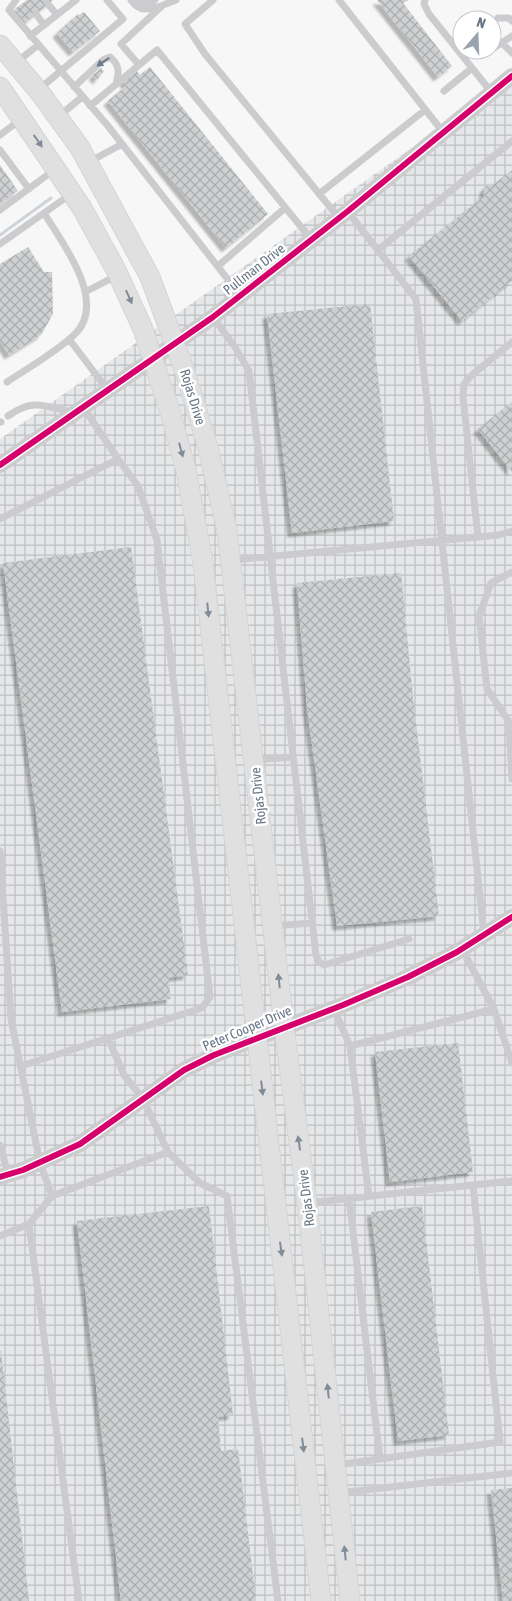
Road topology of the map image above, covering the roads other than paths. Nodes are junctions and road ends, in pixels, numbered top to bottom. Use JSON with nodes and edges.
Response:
{"nodes":[{"id":1,"x":16,"y":0,"type":"edge"},
{"id":2,"x":107,"y":0,"type":"edge"},
{"id":3,"x":131,"y":0,"type":"edge"},
{"id":4,"x":135,"y":0,"type":"edge"},
{"id":5,"x":155,"y":0,"type":"edge"},
{"id":6,"x":176,"y":0,"type":"edge"},
{"id":7,"x":213,"y":0,"type":"edge"},
{"id":8,"x":339,"y":0,"type":"edge"},
{"id":9,"x":426,"y":0,"type":"edge"},
{"id":10,"x":71,"y":2,"type":"edge"},
{"id":11,"x":164,"y":2,"type":"edge"},
{"id":12,"x":48,"y":4,"type":"dead end"},
{"id":13,"x":36,"y":14,"type":"dead end"},
{"id":14,"x":57,"y":15,"type":"junction"},
{"id":15,"x":44,"y":25,"type":"junction"},
{"id":16,"x":30,"y":36,"type":"junction"},
{"id":17,"x":512,"y":37,"type":"edge"},
{"id":18,"x":503,"y":44,"type":"joint"},
{"id":19,"x":0,"y":45,"type":"edge"},
{"id":20,"x":38,"y":45,"type":"junction"},
{"id":21,"x":512,"y":53,"type":"edge"},
{"id":22,"x":16,"y":63,"type":"junction"},
{"id":23,"x":140,"y":65,"type":"junction"},
{"id":24,"x":472,"y":68,"type":"junction"},
{"id":25,"x":60,"y":72,"type":"junction"},
{"id":26,"x":512,"y":76,"type":"edge"},
{"id":27,"x":116,"y":84,"type":"junction"},
{"id":28,"x":0,"y":87,"type":"edge"},
{"id":29,"x":74,"y":87,"type":"junction"},
{"id":30,"x":38,"y":90,"type":"junction"},
{"id":31,"x":444,"y":91,"type":"dead end"},
{"id":32,"x":492,"y":93,"type":"junction"},
{"id":33,"x":82,"y":97,"type":"junction"},
{"id":34,"x":90,"y":106,"type":"junction"},
{"id":35,"x":425,"y":110,"type":"junction"},
{"id":36,"x":58,"y":117,"type":"junction"},
{"id":37,"x":23,"y":119,"type":"junction"},
{"id":38,"x":443,"y":133,"type":"junction"},
{"id":39,"x":0,"y":135,"type":"edge"},
{"id":40,"x":512,"y":140,"type":"edge"},
{"id":41,"x":122,"y":144,"type":"junction"},
{"id":42,"x":0,"y":150,"type":"edge"},
{"id":43,"x":89,"y":162,"type":"junction"},
{"id":44,"x":64,"y":180,"type":"junction"},
{"id":45,"x":28,"y":189,"type":"junction"},
{"id":46,"x":319,"y":194,"type":"junction"},
{"id":47,"x":286,"y":208,"type":"junction"},
{"id":48,"x":0,"y":210,"type":"edge"},
{"id":49,"x":44,"y":213,"type":"junction"},
{"id":50,"x":343,"y":215,"type":"junction"},
{"id":51,"x":311,"y":240,"type":"junction"},
{"id":52,"x":0,"y":244,"type":"edge"},
{"id":53,"x":378,"y":250,"type":"junction"},
{"id":54,"x":218,"y":266,"type":"junction"},
{"id":55,"x":118,"y":275,"type":"junction"},
{"id":56,"x":85,"y":292,"type":"junction"},
{"id":57,"x":241,"y":295,"type":"junction"},
{"id":58,"x":213,"y":317,"type":"junction"},
{"id":59,"x":69,"y":339,"type":"junction"},
{"id":60,"x":512,"y":342,"type":"edge"},
{"id":61,"x":175,"y":343,"type":"junction"},
{"id":62,"x":153,"y":358,"type":"junction"},
{"id":63,"x":8,"y":382,"type":"dead end"},
{"id":64,"x":108,"y":389,"type":"junction"},
{"id":65,"x":79,"y":410,"type":"junction"},
{"id":66,"x":8,"y":416,"type":"dead end"},
{"id":67,"x":118,"y":459,"type":"junction"},
{"id":68,"x":0,"y":465,"type":"edge"},
{"id":69,"x":0,"y":519,"type":"edge"},
{"id":70,"x":512,"y":531,"type":"edge"},
{"id":71,"x":478,"y":537,"type":"junction"},
{"id":72,"x":441,"y":540,"type":"junction"},
{"id":73,"x":270,"y":557,"type":"junction"},
{"id":74,"x":232,"y":560,"type":"junction"},
{"id":75,"x":512,"y":572,"type":"edge"},
{"id":76,"x":511,"y":724,"type":"edge"},
{"id":77,"x":293,"y":757,"type":"junction"},
{"id":78,"x":254,"y":760,"type":"junction"},
{"id":79,"x":512,"y":779,"type":"edge"},
{"id":80,"x":0,"y":851,"type":"edge"},
{"id":81,"x":512,"y":917,"type":"edge"},
{"id":82,"x":312,"y":923,"type":"junction"},
{"id":83,"x":273,"y":926,"type":"junction"},
{"id":84,"x":484,"y":935,"type":"junction"},
{"id":85,"x":409,"y":940,"type":"dead end"},
{"id":86,"x":462,"y":949,"type":"junction"},
{"id":87,"x":334,"y":1008,"type":"junction"},
{"id":88,"x":494,"y":1009,"type":"junction"},
{"id":89,"x":284,"y":1026,"type":"junction"},
{"id":90,"x":108,"y":1038,"type":"junction"},
{"id":91,"x":256,"y":1039,"type":"junction"},
{"id":92,"x":350,"y":1046,"type":"junction"},
{"id":93,"x":512,"y":1063,"type":"edge"},
{"id":94,"x":20,"y":1066,"type":"junction"},
{"id":95,"x":143,"y":1099,"type":"junction"},
{"id":96,"x":0,"y":1145,"type":"edge"},
{"id":97,"x":168,"y":1152,"type":"junction"},
{"id":98,"x":40,"y":1163,"type":"junction"},
{"id":99,"x":4,"y":1176,"type":"edge"},
{"id":100,"x":512,"y":1181,"type":"edge"},
{"id":101,"x":472,"y":1185,"type":"junction"},
{"id":102,"x":52,"y":1196,"type":"junction"},
{"id":103,"x":369,"y":1196,"type":"junction"},
{"id":104,"x":349,"y":1198,"type":"junction"},
{"id":105,"x":307,"y":1203,"type":"junction"},
{"id":106,"x":29,"y":1224,"type":"junction"},
{"id":107,"x":0,"y":1236,"type":"edge"},
{"id":108,"x":380,"y":1459,"type":"junction"},
{"id":109,"x":335,"y":1466,"type":"junction"},
{"id":110,"x":512,"y":1473,"type":"edge"},
{"id":111,"x":338,"y":1493,"type":"junction"},
{"id":112,"x":79,"y":1601,"type":"edge"},
{"id":113,"x":278,"y":1601,"type":"edge"},
{"id":114,"x":321,"y":1601,"type":"edge"},
{"id":115,"x":350,"y":1601,"type":"edge"}],
"edges":[{"from":1,"to":16,"type":"lane"},
{"from":2,"to":25,"type":"lane"},
{"from":3,"to":11,"type":"lane"},
{"from":4,"to":5,"type":"lane"},
{"from":6,"to":11,"type":"lane"},
{"from":7,"to":46,"type":"lane"},
{"from":8,"to":35,"type":"lane"},
{"from":9,"to":24,"type":"lane"},
{"from":10,"to":14,"type":"lane"},
{"from":11,"to":23,"type":"lane"},
{"from":12,"to":14,"type":"lane"},
{"from":13,"to":15,"type":"lane"},
{"from":14,"to":15,"type":"lane"},
{"from":15,"to":16,"type":"lane"},
{"from":16,"to":20,"type":"lane"},
{"from":17,"to":18,"type":"lane"},
{"from":18,"to":21,"type":"lane"},
{"from":19,"to":22,"type":"main road","name":"Rojas Drive"},
{"from":20,"to":22,"type":"lane"},
{"from":20,"to":25,"type":"lane"},
{"from":22,"to":30,"type":"main road","name":"Rojas Drive"},
{"from":23,"to":27,"type":"lane"},
{"from":23,"to":47,"type":"lane"},
{"from":24,"to":31,"type":"lane"},
{"from":24,"to":32,"type":"lane"},
{"from":25,"to":29,"type":"lane"},
{"from":25,"to":30,"type":"lane"},
{"from":26,"to":32,"type":"street","name":"Pullman Drive"},
{"from":27,"to":29,"type":"lane","one_way":true},
{"from":27,"to":34,"type":"lane"},
{"from":28,"to":37,"type":"main road","name":"Rojas Drive"},
{"from":29,"to":33,"type":"lane"},
{"from":30,"to":36,"type":"main road","name":"Rojas Drive"},
{"from":32,"to":38,"type":"street","name":"Pullman Drive"},
{"from":33,"to":34,"type":"lane"},
{"from":33,"to":36,"type":"lane"},
{"from":34,"to":41,"type":"lane"},
{"from":35,"to":38,"type":"lane"},
{"from":35,"to":46,"type":"lane"},
{"from":36,"to":43,"type":"main road","name":"Rojas Drive"},
{"from":37,"to":39,"type":"lane"},
{"from":37,"to":44,"type":"main road","name":"Rojas Drive","one_way":true},
{"from":38,"to":50,"type":"street","name":"Pullman Drive"},
{"from":40,"to":53,"type":"lane"},
{"from":41,"to":43,"type":"lane"},
{"from":41,"to":54,"type":"lane"},
{"from":42,"to":45,"type":"lane"},
{"from":43,"to":44,"type":"main road"},
{"from":43,"to":61,"type":"main road","name":"Rojas Drive"},
{"from":44,"to":45,"type":"lane"},
{"from":44,"to":49,"type":"lane"},
{"from":44,"to":55,"type":"main road","name":"Rojas Drive"},
{"from":45,"to":48,"type":"lane"},
{"from":46,"to":50,"type":"lane"},
{"from":47,"to":51,"type":"lane"},
{"from":47,"to":54,"type":"lane"},
{"from":49,"to":52,"type":"lane"},
{"from":49,"to":56,"type":"lane"},
{"from":50,"to":51,"type":"street","name":"Pullman Drive"},
{"from":50,"to":53,"type":"lane"},
{"from":51,"to":57,"type":"street","name":"Pullman Drive"},
{"from":53,"to":72,"type":"lane"},
{"from":54,"to":57,"type":"lane"},
{"from":55,"to":56,"type":"lane"},
{"from":55,"to":62,"type":"main road","name":"Rojas Drive","one_way":true},
{"from":56,"to":59,"type":"lane"},
{"from":57,"to":58,"type":"street","name":"Pullman Drive"},
{"from":58,"to":61,"type":"street","name":"Pullman Drive"},
{"from":58,"to":73,"type":"lane"},
{"from":59,"to":63,"type":"lane"},
{"from":59,"to":64,"type":"lane"},
{"from":60,"to":71,"type":"lane"},
{"from":61,"to":62,"type":"street","name":"Pullman Drive"},
{"from":61,"to":74,"type":"main road","name":"Rojas Drive"},
{"from":62,"to":64,"type":"street","name":"Pullman Drive"},
{"from":62,"to":91,"type":"main road","name":"Rojas Drive","one_way":true},
{"from":64,"to":65,"type":"street","name":"Pullman Drive"},
{"from":65,"to":66,"type":"lane"},
{"from":65,"to":67,"type":"lane"},
{"from":65,"to":68,"type":"street","name":"Pullman Drive"},
{"from":67,"to":69,"type":"lane"},
{"from":67,"to":90,"type":"lane"},
{"from":70,"to":71,"type":"lane"},
{"from":71,"to":72,"type":"lane"},
{"from":72,"to":73,"type":"lane"},
{"from":72,"to":84,"type":"lane"},
{"from":73,"to":74,"type":"lane"},
{"from":73,"to":77,"type":"lane"},
{"from":74,"to":78,"type":"main road","name":"Rojas Drive"},
{"from":75,"to":76,"type":"lane"},
{"from":76,"to":79,"type":"lane"},
{"from":77,"to":78,"type":"lane"},
{"from":77,"to":82,"type":"lane"},
{"from":78,"to":83,"type":"main road","name":"Rojas Drive"},
{"from":80,"to":94,"type":"lane"},
{"from":81,"to":84,"type":"street","name":"Peter Cooper Drive"},
{"from":82,"to":83,"type":"lane"},
{"from":82,"to":85,"type":"lane"},
{"from":89,"to":83,"type":"main road","name":"Rojas Drive","one_way":true},
{"from":84,"to":86,"type":"street","name":"Peter Cooper Drive"},
{"from":86,"to":87,"type":"street","name":"Peter Cooper Drive"},
{"from":86,"to":88,"type":"lane"},
{"from":87,"to":89,"type":"street","name":"Peter Cooper Drive"},
{"from":87,"to":92,"type":"lane"},
{"from":88,"to":92,"type":"lane"},
{"from":88,"to":93,"type":"lane"},
{"from":89,"to":91,"type":"street","name":"Peter Cooper Drive"},
{"from":105,"to":89,"type":"main road","name":"Rojas Drive","one_way":true},
{"from":90,"to":94,"type":"lane"},
{"from":90,"to":95,"type":"lane"},
{"from":91,"to":95,"type":"street","name":"Peter Cooper Drive"},
{"from":91,"to":114,"type":"main road","name":"Rojas Drive","one_way":true},
{"from":92,"to":103,"type":"lane"},
{"from":94,"to":98,"type":"lane"},
{"from":95,"to":97,"type":"lane"},
{"from":95,"to":98,"type":"street","name":"Peter Cooper Drive"},
{"from":96,"to":99,"type":"lane"},
{"from":97,"to":102,"type":"lane"},
{"from":97,"to":113,"type":"lane"},
{"from":98,"to":99,"type":"street","name":"Peter Cooper Drive"},
{"from":98,"to":102,"type":"lane"},
{"from":100,"to":101,"type":"lane"},
{"from":101,"to":103,"type":"lane"},
{"from":101,"to":108,"type":"lane"},
{"from":102,"to":106,"type":"lane"},
{"from":103,"to":104,"type":"lane"},
{"from":104,"to":105,"type":"lane"},
{"from":104,"to":108,"type":"lane"},
{"from":109,"to":105,"type":"main road","name":"Rojas Drive","one_way":true},
{"from":106,"to":107,"type":"lane"},
{"from":106,"to":112,"type":"lane"},
{"from":108,"to":109,"type":"lane"},
{"from":109,"to":111,"type":"main road","name":"Rojas Drive"},
{"from":110,"to":111,"type":"lane"},
{"from":115,"to":111,"type":"main road","name":"Rojas Drive","one_way":true}]}
